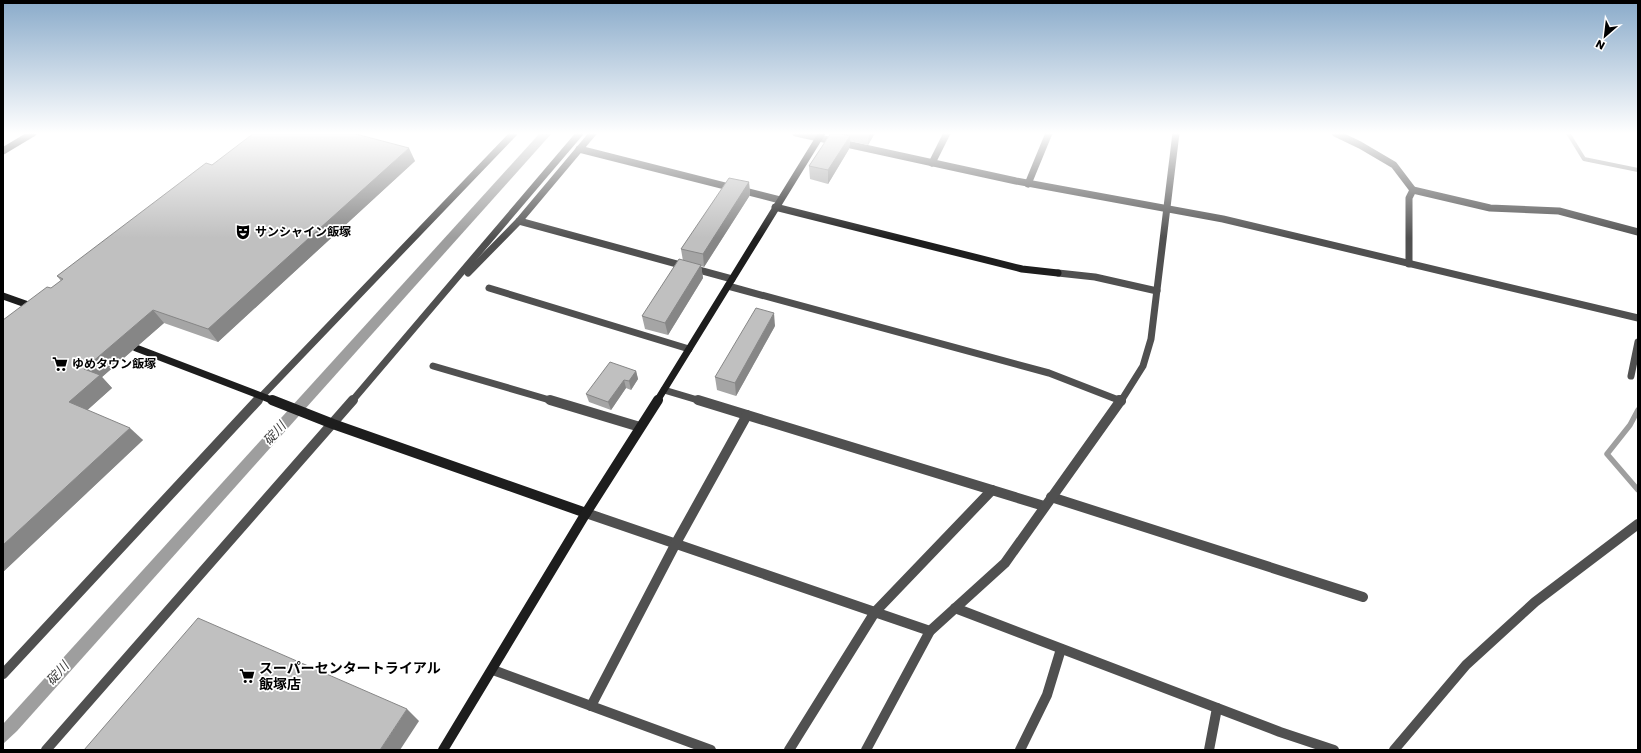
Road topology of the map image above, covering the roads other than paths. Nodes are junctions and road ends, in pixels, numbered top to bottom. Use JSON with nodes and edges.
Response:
{"nodes":[{"id":1,"x":480,"y":168,"type":"edge"},
{"id":2,"x":550,"y":168,"type":"edge"},
{"id":3,"x":563,"y":168,"type":"edge"},
{"id":4,"x":654,"y":168,"type":"edge"},
{"id":5,"x":800,"y":168,"type":"edge"},
{"id":6,"x":955,"y":168,"type":"edge"},
{"id":7,"x":1035,"y":168,"type":"edge"},
{"id":8,"x":1171,"y":168,"type":"edge"},
{"id":9,"x":1396,"y":168,"type":"edge"},
{"id":10,"x":1028,"y":184,"type":"junction"},
{"id":11,"x":1413,"y":190,"type":"junction"},
{"id":12,"x":780,"y":200,"type":"junction"},
{"id":13,"x":775,"y":208,"type":"junction"},
{"id":14,"x":1166,"y":208,"type":"junction"},
{"id":15,"x":519,"y":221,"type":"junction"},
{"id":16,"x":1638,"y":232,"type":"edge"},
{"id":17,"x":1409,"y":264,"type":"junction"},
{"id":18,"x":730,"y":282,"type":"junction"},
{"id":19,"x":489,"y":288,"type":"dead end"},
{"id":20,"x":1157,"y":291,"type":"junction"},
{"id":21,"x":3,"y":296,"type":"edge"},
{"id":22,"x":44,"y":312,"type":"edge"},
{"id":23,"x":425,"y":316,"type":"junction"},
{"id":24,"x":1638,"y":318,"type":"edge"},
{"id":25,"x":1638,"y":342,"type":"edge"},
{"id":26,"x":136,"y":348,"type":"dead end"},
{"id":27,"x":689,"y":349,"type":"junction"},
{"id":28,"x":433,"y":366,"type":"dead end"},
{"id":29,"x":1631,"y":376,"type":"dead end"},
{"id":30,"x":664,"y":390,"type":"junction"},
{"id":31,"x":266,"y":398,"type":"junction"},
{"id":32,"x":1121,"y":401,"type":"junction"},
{"id":33,"x":747,"y":416,"type":"junction"},
{"id":34,"x":332,"y":424,"type":"junction"},
{"id":35,"x":640,"y":427,"type":"junction"},
{"id":36,"x":992,"y":490,"type":"junction"},
{"id":37,"x":1051,"y":497,"type":"junction"},
{"id":38,"x":1044,"y":506,"type":"junction"},
{"id":39,"x":586,"y":513,"type":"junction"},
{"id":40,"x":1638,"y":524,"type":"edge"},
{"id":41,"x":676,"y":543,"type":"junction"},
{"id":42,"x":1363,"y":597,"type":"dead end"},
{"id":43,"x":954,"y":608,"type":"junction"},
{"id":44,"x":875,"y":612,"type":"junction"},
{"id":45,"x":930,"y":631,"type":"junction"},
{"id":46,"x":1061,"y":648,"type":"junction"},
{"id":47,"x":493,"y":670,"type":"junction"},
{"id":48,"x":3,"y":674,"type":"edge"},
{"id":49,"x":591,"y":706,"type":"junction"},
{"id":50,"x":1217,"y":708,"type":"junction"},
{"id":51,"x":46,"y":750,"type":"edge"},
{"id":52,"x":443,"y":750,"type":"edge"},
{"id":53,"x":711,"y":750,"type":"edge"},
{"id":54,"x":789,"y":750,"type":"edge"},
{"id":55,"x":866,"y":750,"type":"edge"},
{"id":56,"x":1020,"y":750,"type":"edge"},
{"id":57,"x":1210,"y":750,"type":"edge"},
{"id":58,"x":1334,"y":750,"type":"edge"},
{"id":59,"x":1394,"y":750,"type":"edge"}],
"edges":[{"from":1,"to":31,"type":"street"},
{"from":2,"to":23,"type":"street"},
{"from":3,"to":15,"type":"street"},
{"from":4,"to":12,"type":"street"},
{"from":5,"to":12,"type":"street"},
{"from":6,"to":10,"type":"street"},
{"from":7,"to":10,"type":"street"},
{"from":8,"to":14,"type":"street"},
{"from":9,"to":11,"type":"street"},
{"from":10,"to":14,"type":"street"},
{"from":11,"to":16,"type":"street"},
{"from":11,"to":17,"type":"street"},
{"from":12,"to":13,"type":"street"},
{"from":13,"to":18,"type":"street"},
{"from":13,"to":20,"type":"street"},
{"from":14,"to":17,"type":"street"},
{"from":14,"to":20,"type":"street"},
{"from":15,"to":18,"type":"street"},
{"from":15,"to":23,"type":"street"},
{"from":17,"to":24,"type":"street"},
{"from":18,"to":27,"type":"street"},
{"from":18,"to":32,"type":"street"},
{"from":19,"to":27,"type":"street"},
{"from":20,"to":32,"type":"street"},
{"from":21,"to":22,"type":"street"},
{"from":23,"to":34,"type":"street"},
{"from":25,"to":29,"type":"street"},
{"from":26,"to":31,"type":"street"},
{"from":27,"to":30,"type":"street"},
{"from":28,"to":35,"type":"street"},
{"from":30,"to":33,"type":"street"},
{"from":30,"to":35,"type":"street"},
{"from":31,"to":34,"type":"street"},
{"from":31,"to":48,"type":"street"},
{"from":32,"to":37,"type":"street"},
{"from":33,"to":36,"type":"street"},
{"from":33,"to":41,"type":"street"},
{"from":34,"to":39,"type":"street"},
{"from":34,"to":51,"type":"street"},
{"from":35,"to":39,"type":"street"},
{"from":36,"to":38,"type":"street"},
{"from":36,"to":44,"type":"street"},
{"from":37,"to":38,"type":"street"},
{"from":37,"to":42,"type":"street"},
{"from":38,"to":43,"type":"street"},
{"from":39,"to":41,"type":"street"},
{"from":39,"to":47,"type":"street"},
{"from":40,"to":59,"type":"street"},
{"from":41,"to":44,"type":"street"},
{"from":41,"to":49,"type":"street"},
{"from":43,"to":45,"type":"street"},
{"from":43,"to":46,"type":"street"},
{"from":44,"to":45,"type":"street"},
{"from":44,"to":54,"type":"street"},
{"from":45,"to":55,"type":"street"},
{"from":46,"to":50,"type":"street"},
{"from":46,"to":56,"type":"street"},
{"from":47,"to":49,"type":"street"},
{"from":47,"to":52,"type":"street"},
{"from":49,"to":53,"type":"street"},
{"from":50,"to":57,"type":"street"},
{"from":50,"to":58,"type":"street"}]}
